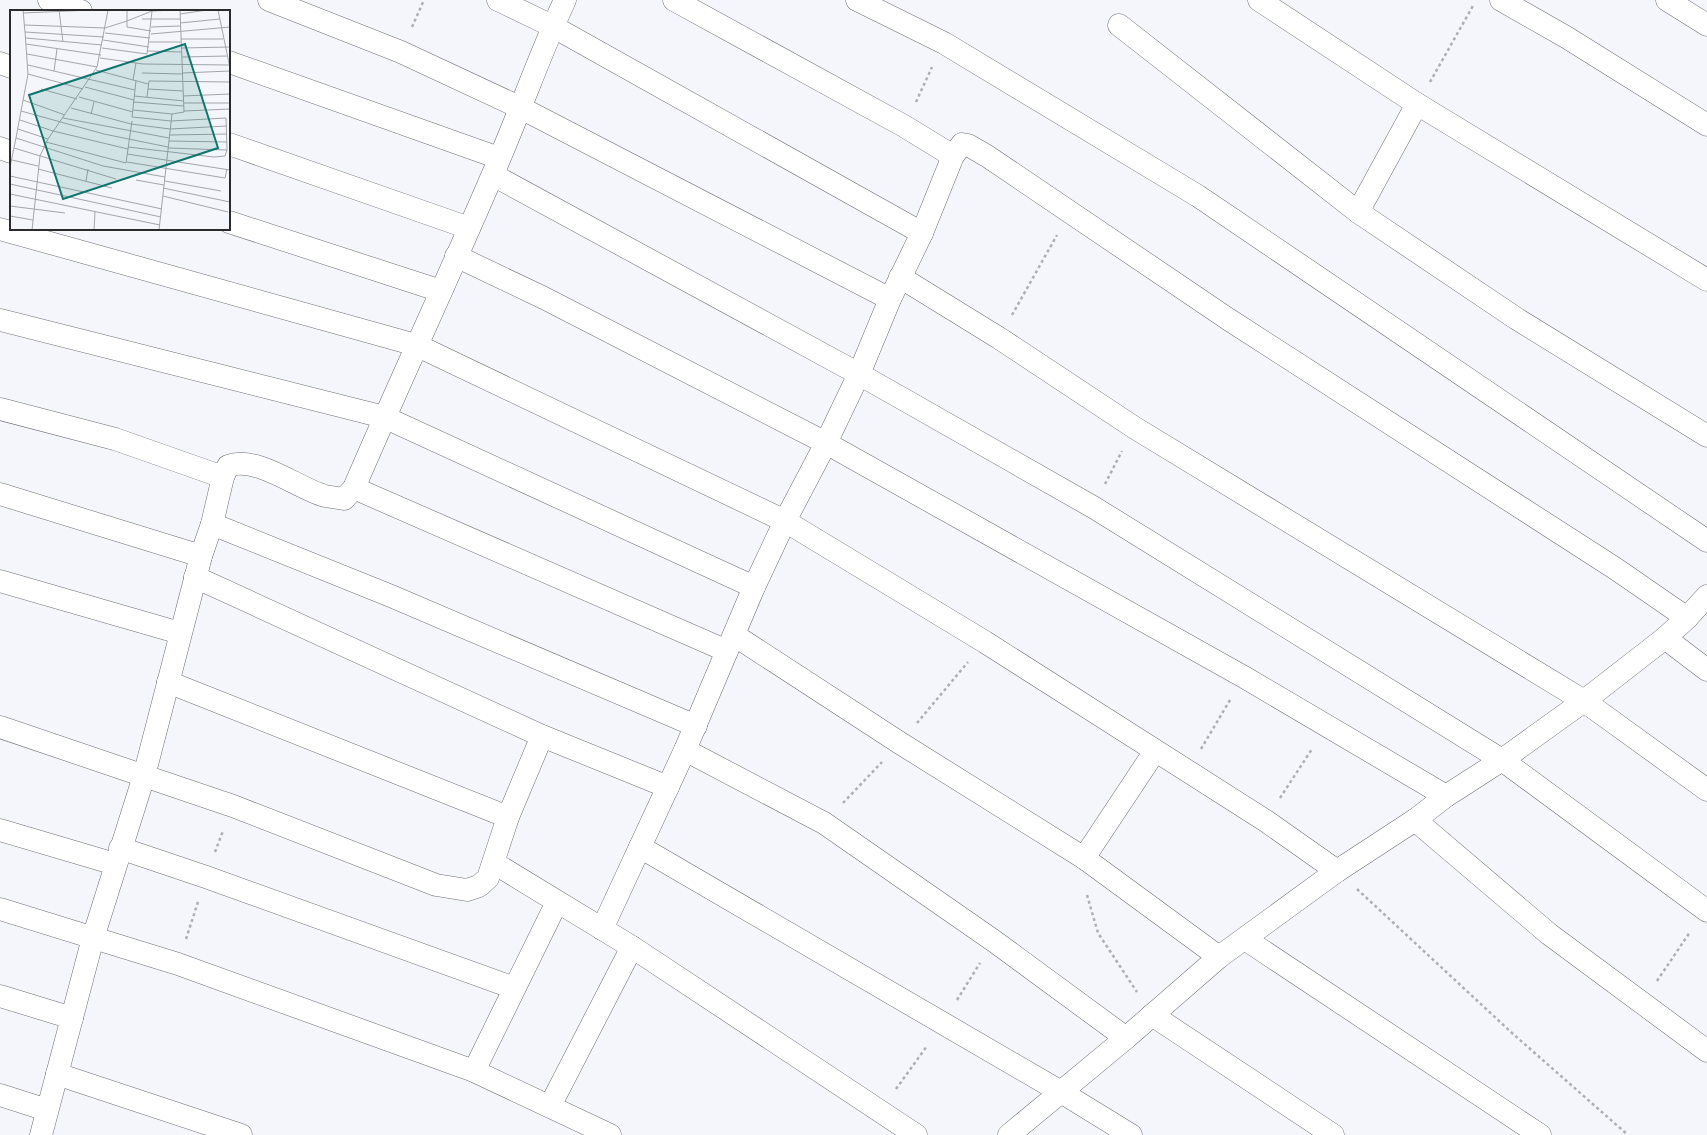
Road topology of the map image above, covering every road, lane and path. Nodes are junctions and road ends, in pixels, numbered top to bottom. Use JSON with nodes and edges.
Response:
{"nodes":[{"id":1,"x":49,"y":0,"type":"edge"},
{"id":2,"x":269,"y":0,"type":"edge"},
{"id":3,"x":498,"y":0,"type":"edge"},
{"id":4,"x":565,"y":0,"type":"edge"},
{"id":5,"x":674,"y":0,"type":"edge"},
{"id":6,"x":857,"y":0,"type":"edge"},
{"id":7,"x":1259,"y":0,"type":"edge"},
{"id":8,"x":1476,"y":0,"type":"edge"},
{"id":9,"x":1501,"y":0,"type":"edge"},
{"id":10,"x":1667,"y":0,"type":"edge"},
{"id":11,"x":78,"y":10,"type":"edge"},
{"id":12,"x":1119,"y":25,"type":"dead end"},
{"id":13,"x":1707,"y":25,"type":"edge"},
{"id":14,"x":552,"y":26,"type":"junction"},
{"id":15,"x":944,"y":43,"type":"junction"},
{"id":16,"x":230,"y":62,"type":"edge"},
{"id":17,"x":0,"y":63,"type":"edge"},
{"id":18,"x":10,"y":67,"type":"edge"},
{"id":19,"x":1417,"y":104,"type":"junction"},
{"id":20,"x":519,"y":107,"type":"junction"},
{"id":21,"x":1707,"y":125,"type":"edge"},
{"id":22,"x":904,"y":126,"type":"junction"},
{"id":23,"x":230,"y":144,"type":"edge"},
{"id":24,"x":0,"y":148,"type":"edge"},
{"id":25,"x":10,"y":152,"type":"edge"},
{"id":26,"x":953,"y":156,"type":"junction"},
{"id":27,"x":496,"y":167,"type":"junction"},
{"id":28,"x":1070,"y":212,"type":"junction"},
{"id":29,"x":1358,"y":212,"type":"junction"},
{"id":30,"x":230,"y":222,"type":"edge"},
{"id":31,"x":469,"y":228,"type":"junction"},
{"id":32,"x":0,"y":229,"type":"edge"},
{"id":33,"x":922,"y":233,"type":"junction"},
{"id":34,"x":456,"y":256,"type":"junction"},
{"id":35,"x":900,"y":277,"type":"junction"},
{"id":36,"x":1707,"y":280,"type":"edge"},
{"id":37,"x":441,"y":291,"type":"junction"},
{"id":38,"x":890,"y":299,"type":"junction"},
{"id":39,"x":0,"y":320,"type":"edge"},
{"id":40,"x":999,"y":338,"type":"junction"},
{"id":41,"x":416,"y":345,"type":"junction"},
{"id":42,"x":859,"y":374,"type":"junction"},
{"id":43,"x":0,"y":410,"type":"edge"},
{"id":44,"x":384,"y":417,"type":"junction"},
{"id":45,"x":1135,"y":428,"type":"junction"},
{"id":46,"x":1707,"y":436,"type":"edge"},
{"id":47,"x":826,"y":443,"type":"junction"},
{"id":48,"x":223,"y":477,"type":"junction"},
{"id":49,"x":354,"y":488,"type":"junction"},
{"id":50,"x":0,"y":494,"type":"edge"},
{"id":51,"x":1092,"y":507,"type":"junction"},
{"id":52,"x":785,"y":521,"type":"junction"},
{"id":53,"x":212,"y":524,"type":"junction"},
{"id":54,"x":1707,"y":541,"type":"edge"},
{"id":55,"x":201,"y":556,"type":"junction"},
{"id":56,"x":195,"y":577,"type":"junction"},
{"id":57,"x":0,"y":581,"type":"edge"},
{"id":58,"x":754,"y":587,"type":"junction"},
{"id":59,"x":1707,"y":596,"type":"edge"},
{"id":60,"x":1687,"y":618,"type":"junction"},
{"id":61,"x":180,"y":633,"type":"junction"},
{"id":62,"x":1665,"y":638,"type":"junction"},
{"id":63,"x":985,"y":642,"type":"junction"},
{"id":64,"x":730,"y":643,"type":"junction"},
{"id":65,"x":1707,"y":670,"type":"edge"},
{"id":66,"x":1244,"y":677,"type":"junction"},
{"id":67,"x":168,"y":682,"type":"junction"},
{"id":68,"x":1584,"y":701,"type":"junction"},
{"id":69,"x":1327,"y":725,"type":"junction"},
{"id":70,"x":696,"y":726,"type":"junction"},
{"id":71,"x":0,"y":727,"type":"edge"},
{"id":72,"x":542,"y":736,"type":"junction"},
{"id":73,"x":900,"y":743,"type":"junction"},
{"id":74,"x":685,"y":750,"type":"junction"},
{"id":75,"x":1155,"y":751,"type":"junction"},
{"id":76,"x":1502,"y":760,"type":"junction"},
{"id":77,"x":1188,"y":771,"type":"junction"},
{"id":78,"x":144,"y":776,"type":"junction"},
{"id":79,"x":668,"y":787,"type":"junction"},
{"id":80,"x":1707,"y":790,"type":"edge"},
{"id":81,"x":1446,"y":796,"type":"junction"},
{"id":82,"x":233,"y":806,"type":"junction"},
{"id":83,"x":508,"y":817,"type":"junction"},
{"id":84,"x":1416,"y":820,"type":"junction"},
{"id":85,"x":1266,"y":821,"type":"junction"},
{"id":86,"x":824,"y":823,"type":"junction"},
{"id":87,"x":0,"y":830,"type":"edge"},
{"id":88,"x":640,"y":847,"type":"junction"},
{"id":89,"x":117,"y":856,"type":"junction"},
{"id":90,"x":1084,"y":858,"type":"junction"},
{"id":91,"x":494,"y":863,"type":"junction"},
{"id":92,"x":1338,"y":871,"type":"junction"},
{"id":93,"x":206,"y":877,"type":"junction"},
{"id":94,"x":557,"y":902,"type":"junction"},
{"id":95,"x":0,"y":910,"type":"edge"},
{"id":96,"x":1706,"y":910,"type":"edge"},
{"id":97,"x":602,"y":929,"type":"junction"},
{"id":98,"x":93,"y":938,"type":"junction"},
{"id":99,"x":1245,"y":939,"type":"junction"},
{"id":100,"x":994,"y":941,"type":"junction"},
{"id":101,"x":632,"y":947,"type":"junction"},
{"id":102,"x":1219,"y":957,"type":"junction"},
{"id":103,"x":178,"y":964,"type":"junction"},
{"id":104,"x":514,"y":988,"type":"junction"},
{"id":105,"x":0,"y":996,"type":"edge"},
{"id":106,"x":1642,"y":1004,"type":"junction"},
{"id":107,"x":1152,"y":1015,"type":"junction"},
{"id":108,"x":72,"y":1018,"type":"junction"},
{"id":109,"x":943,"y":1023,"type":"junction"},
{"id":110,"x":1126,"y":1038,"type":"junction"},
{"id":111,"x":1707,"y":1051,"type":"edge"},
{"id":112,"x":474,"y":1071,"type":"junction"},
{"id":113,"x":57,"y":1074,"type":"junction"},
{"id":114,"x":1062,"y":1092,"type":"junction"},
{"id":115,"x":0,"y":1095,"type":"edge"},
{"id":116,"x":550,"y":1106,"type":"junction"},
{"id":117,"x":47,"y":1110,"type":"junction"},
{"id":118,"x":881,"y":1111,"type":"junction"},
{"id":119,"x":41,"y":1135,"type":"edge"},
{"id":120,"x":241,"y":1135,"type":"edge"},
{"id":121,"x":610,"y":1135,"type":"edge"},
{"id":122,"x":916,"y":1135,"type":"edge"},
{"id":123,"x":1009,"y":1135,"type":"edge"},
{"id":124,"x":1130,"y":1135,"type":"edge"},
{"id":125,"x":1333,"y":1135,"type":"edge"},
{"id":126,"x":1540,"y":1135,"type":"edge"},
{"id":127,"x":1628,"y":1135,"type":"edge"}],
"edges":[{"from":1,"to":11,"type":"street"},
{"from":2,"to":20,"type":"street"},
{"from":3,"to":14,"type":"street"},
{"from":4,"to":14,"type":"street"},
{"from":5,"to":22,"type":"street"},
{"from":6,"to":15,"type":"street"},
{"from":7,"to":19,"type":"street"},
{"from":8,"to":19,"type":"path"},
{"from":9,"to":21,"type":"street"},
{"from":10,"to":13,"type":"street"},
{"from":12,"to":29,"type":"street"},
{"from":14,"to":20,"type":"street"},
{"from":14,"to":33,"type":"street"},
{"from":15,"to":22,"type":"path"},
{"from":15,"to":54,"type":"street"},
{"from":16,"to":27,"type":"street"},
{"from":17,"to":18,"type":"street"},
{"from":19,"to":29,"type":"street"},
{"from":19,"to":36,"type":"street"},
{"from":20,"to":27,"type":"street"},
{"from":20,"to":38,"type":"street"},
{"from":22,"to":26,"type":"street"},
{"from":23,"to":31,"type":"street"},
{"from":24,"to":25,"type":"street"},
{"from":26,"to":28,"type":"street"},
{"from":26,"to":33,"type":"street"},
{"from":27,"to":31,"type":"street"},
{"from":27,"to":42,"type":"street"},
{"from":28,"to":40,"type":"path"},
{"from":28,"to":60,"type":"street"},
{"from":29,"to":46,"type":"street"},
{"from":30,"to":37,"type":"street"},
{"from":31,"to":34,"type":"street"},
{"from":32,"to":41,"type":"street"},
{"from":33,"to":35,"type":"street"},
{"from":34,"to":37,"type":"street"},
{"from":34,"to":47,"type":"street"},
{"from":35,"to":38,"type":"street"},
{"from":35,"to":40,"type":"street"},
{"from":37,"to":41,"type":"street"},
{"from":38,"to":42,"type":"street"},
{"from":39,"to":44,"type":"street"},
{"from":40,"to":45,"type":"street"},
{"from":41,"to":44,"type":"street"},
{"from":41,"to":52,"type":"street"},
{"from":42,"to":47,"type":"street"},
{"from":42,"to":51,"type":"street"},
{"from":43,"to":48,"type":"street"},
{"from":44,"to":49,"type":"street"},
{"from":44,"to":58,"type":"street"},
{"from":45,"to":51,"type":"path"},
{"from":45,"to":68,"type":"street"},
{"from":47,"to":52,"type":"street"},
{"from":47,"to":66,"type":"street"},
{"from":48,"to":49,"type":"street"},
{"from":48,"to":53,"type":"street"},
{"from":49,"to":64,"type":"street"},
{"from":50,"to":55,"type":"street"},
{"from":51,"to":76,"type":"street"},
{"from":52,"to":58,"type":"street"},
{"from":52,"to":63,"type":"street"},
{"from":53,"to":55,"type":"street"},
{"from":53,"to":70,"type":"street"},
{"from":55,"to":56,"type":"street"},
{"from":56,"to":61,"type":"street"},
{"from":56,"to":72,"type":"street"},
{"from":57,"to":61,"type":"street"},
{"from":58,"to":64,"type":"street"},
{"from":59,"to":60,"type":"street"},
{"from":60,"to":62,"type":"street"},
{"from":61,"to":67,"type":"street"},
{"from":62,"to":65,"type":"street"},
{"from":62,"to":68,"type":"street"},
{"from":63,"to":73,"type":"path"},
{"from":63,"to":75,"type":"street"},
{"from":64,"to":70,"type":"street"},
{"from":64,"to":73,"type":"street"},
{"from":66,"to":69,"type":"street"},
{"from":66,"to":77,"type":"path"},
{"from":67,"to":78,"type":"street"},
{"from":67,"to":83,"type":"street"},
{"from":68,"to":76,"type":"street"},
{"from":68,"to":80,"type":"street"},
{"from":69,"to":81,"type":"street"},
{"from":69,"to":85,"type":"path"},
{"from":70,"to":74,"type":"street"},
{"from":71,"to":78,"type":"street"},
{"from":72,"to":79,"type":"street"},
{"from":72,"to":83,"type":"street"},
{"from":73,"to":86,"type":"path"},
{"from":73,"to":90,"type":"street"},
{"from":74,"to":79,"type":"street"},
{"from":74,"to":86,"type":"street"},
{"from":75,"to":77,"type":"street"},
{"from":75,"to":90,"type":"street"},
{"from":76,"to":81,"type":"street"},
{"from":76,"to":96,"type":"street"},
{"from":77,"to":85,"type":"street"},
{"from":78,"to":82,"type":"street"},
{"from":78,"to":89,"type":"street"},
{"from":79,"to":88,"type":"street"},
{"from":81,"to":84,"type":"street"},
{"from":82,"to":91,"type":"street"},
{"from":82,"to":93,"type":"path"},
{"from":83,"to":91,"type":"street"},
{"from":84,"to":92,"type":"street"},
{"from":84,"to":106,"type":"street"},
{"from":85,"to":92,"type":"street"},
{"from":86,"to":100,"type":"street"},
{"from":87,"to":89,"type":"street"},
{"from":88,"to":97,"type":"street"},
{"from":88,"to":109,"type":"street"},
{"from":89,"to":93,"type":"street"},
{"from":89,"to":98,"type":"street"},
{"from":90,"to":102,"type":"street"},
{"from":90,"to":107,"type":"path"},
{"from":91,"to":94,"type":"street"},
{"from":92,"to":99,"type":"street"},
{"from":92,"to":127,"type":"path"},
{"from":93,"to":103,"type":"path"},
{"from":93,"to":104,"type":"street"},
{"from":94,"to":97,"type":"street"},
{"from":94,"to":104,"type":"street"},
{"from":95,"to":98,"type":"street"},
{"from":96,"to":106,"type":"path"},
{"from":97,"to":101,"type":"street"},
{"from":98,"to":103,"type":"street"},
{"from":98,"to":108,"type":"street"},
{"from":99,"to":102,"type":"street"},
{"from":99,"to":126,"type":"street"},
{"from":100,"to":109,"type":"path"},
{"from":100,"to":110,"type":"street"},
{"from":101,"to":116,"type":"street"},
{"from":101,"to":118,"type":"street"},
{"from":102,"to":107,"type":"street"},
{"from":103,"to":112,"type":"street"},
{"from":104,"to":112,"type":"street"},
{"from":105,"to":108,"type":"street"},
{"from":106,"to":111,"type":"street"},
{"from":107,"to":110,"type":"street"},
{"from":107,"to":125,"type":"street"},
{"from":108,"to":113,"type":"street"},
{"from":109,"to":114,"type":"street"},
{"from":109,"to":118,"type":"path"},
{"from":110,"to":114,"type":"street"},
{"from":112,"to":116,"type":"street"},
{"from":113,"to":117,"type":"street"},
{"from":113,"to":120,"type":"street"},
{"from":114,"to":123,"type":"street"},
{"from":114,"to":124,"type":"street"},
{"from":115,"to":117,"type":"street"},
{"from":116,"to":121,"type":"street"},
{"from":117,"to":119,"type":"street"},
{"from":118,"to":122,"type":"street"}]}
